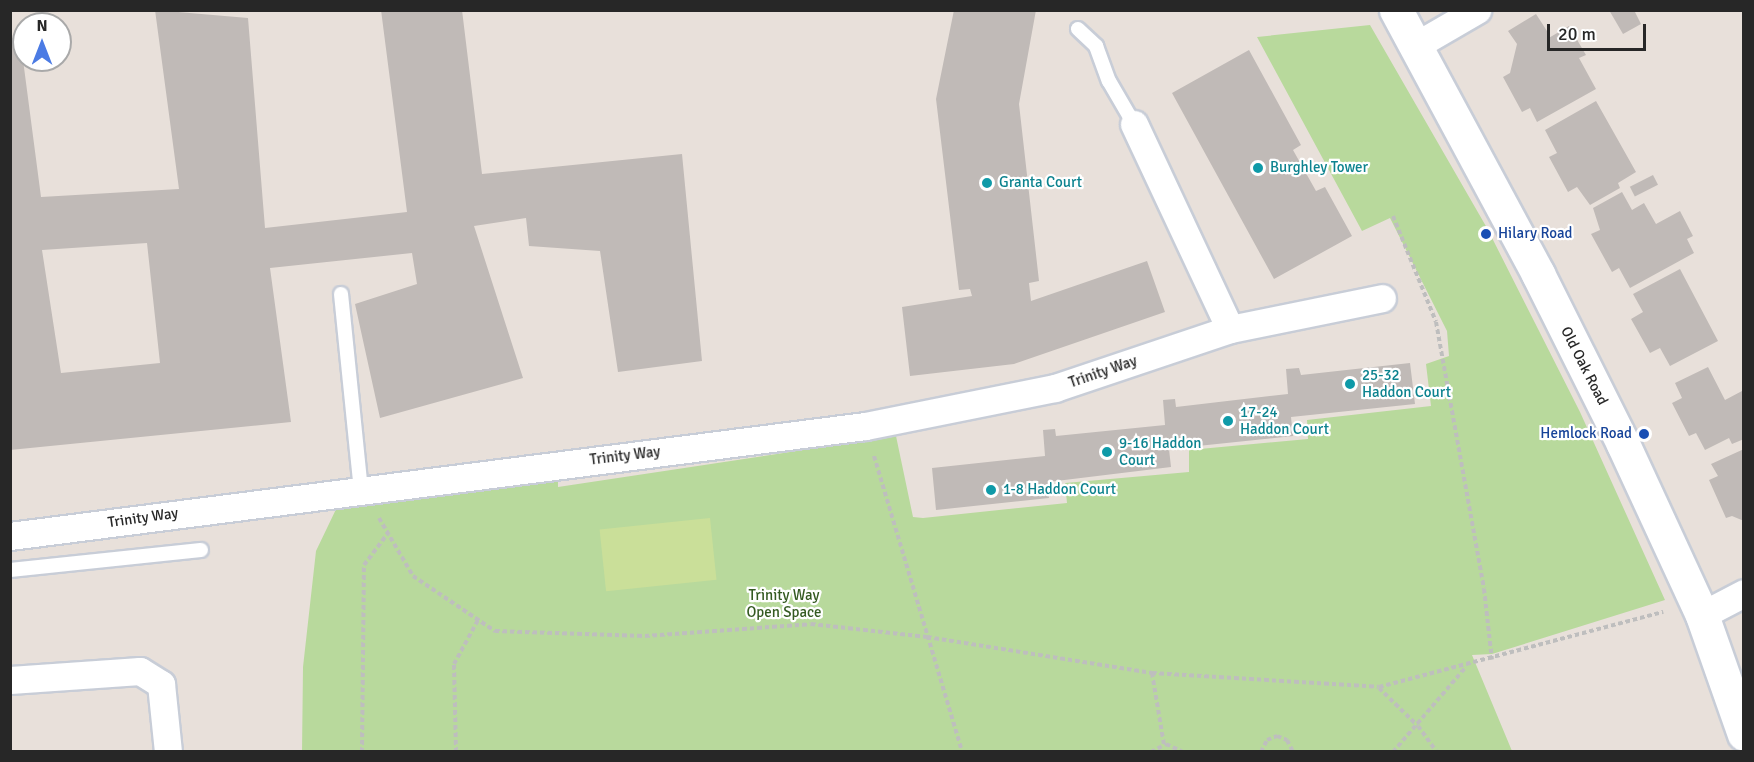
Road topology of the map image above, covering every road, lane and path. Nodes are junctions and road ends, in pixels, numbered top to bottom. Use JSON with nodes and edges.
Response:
{"nodes":[{"id":1,"x":1396,"y":10,"type":"edge"},
{"id":2,"x":1477,"y":10,"type":"edge"},
{"id":3,"x":1078,"y":29,"type":"dead end"},
{"id":4,"x":1415,"y":46,"type":"junction"},
{"id":5,"x":1134,"y":124,"type":"joint"},
{"id":6,"x":1393,"y":216,"type":"dead end"},
{"id":7,"x":341,"y":294,"type":"dead end"},
{"id":8,"x":1382,"y":298,"type":"dead end"},
{"id":9,"x":1230,"y":328,"type":"junction"},
{"id":10,"x":865,"y":426,"type":"junction"},
{"id":11,"x":362,"y":489,"type":"junction"},
{"id":12,"x":388,"y":533,"type":"junction"},
{"id":13,"x":10,"y":536,"type":"edge"},
{"id":14,"x":201,"y":550,"type":"dead end"},
{"id":15,"x":10,"y":570,"type":"edge"},
{"id":16,"x":1743,"y":593,"type":"edge"},
{"id":17,"x":1702,"y":615,"type":"junction"},
{"id":18,"x":478,"y":620,"type":"junction"},
{"id":19,"x":927,"y":637,"type":"junction"},
{"id":20,"x":1492,"y":660,"type":"junction"},
{"id":21,"x":1466,"y":667,"type":"junction"},
{"id":22,"x":1152,"y":673,"type":"junction"},
{"id":23,"x":10,"y":680,"type":"edge"},
{"id":24,"x":1379,"y":687,"type":"junction"},
{"id":25,"x":1418,"y":726,"type":"junction"},
{"id":26,"x":1743,"y":734,"type":"edge"},
{"id":27,"x":1164,"y":745,"type":"junction"},
{"id":28,"x":168,"y":752,"type":"edge"},
{"id":29,"x":362,"y":752,"type":"edge"},
{"id":30,"x":456,"y":752,"type":"edge"},
{"id":31,"x":962,"y":752,"type":"edge"},
{"id":32,"x":1150,"y":752,"type":"edge"},
{"id":33,"x":1184,"y":752,"type":"edge"},
{"id":34,"x":1209,"y":752,"type":"edge"},
{"id":35,"x":1224,"y":752,"type":"edge"},
{"id":36,"x":1261,"y":752,"type":"edge"},
{"id":37,"x":1293,"y":752,"type":"edge"},
{"id":38,"x":1393,"y":752,"type":"edge"},
{"id":39,"x":1437,"y":752,"type":"edge"}],
"edges":[{"from":1,"to":4,"type":"street","name":"Old Oak Road"},
{"from":2,"to":4,"type":"street"},
{"from":3,"to":5,"type":"lane"},
{"from":4,"to":17,"type":"street","name":"Old Oak Road"},
{"from":5,"to":9,"type":"street"},
{"from":6,"to":20,"type":"path"},
{"from":7,"to":11,"type":"lane"},
{"from":8,"to":9,"type":"street","name":"Trinity Way"},
{"from":9,"to":10,"type":"street","name":"Trinity Way"},
{"from":10,"to":11,"type":"street","name":"Trinity Way"},
{"from":10,"to":19,"type":"path"},
{"from":11,"to":12,"type":"path"},
{"from":11,"to":13,"type":"street","name":"Trinity Way"},
{"from":12,"to":18,"type":"path"},
{"from":12,"to":29,"type":"path"},
{"from":14,"to":15,"type":"lane"},
{"from":16,"to":17,"type":"street"},
{"from":17,"to":20,"type":"path"},
{"from":17,"to":26,"type":"street","name":"Old Oak Road"},
{"from":18,"to":19,"type":"path"},
{"from":18,"to":30,"type":"path"},
{"from":19,"to":22,"type":"path"},
{"from":19,"to":31,"type":"path"},
{"from":20,"to":21,"type":"path"},
{"from":21,"to":24,"type":"path"},
{"from":21,"to":25,"type":"path"},
{"from":22,"to":24,"type":"path"},
{"from":22,"to":27,"type":"path"},
{"from":23,"to":28,"type":"street"},
{"from":24,"to":25,"type":"path"},
{"from":25,"to":38,"type":"path"},
{"from":25,"to":39,"type":"path"},
{"from":27,"to":32,"type":"path"},
{"from":27,"to":33,"type":"path"},
{"from":34,"to":35,"type":"path"},
{"from":36,"to":37,"type":"path"}]}
